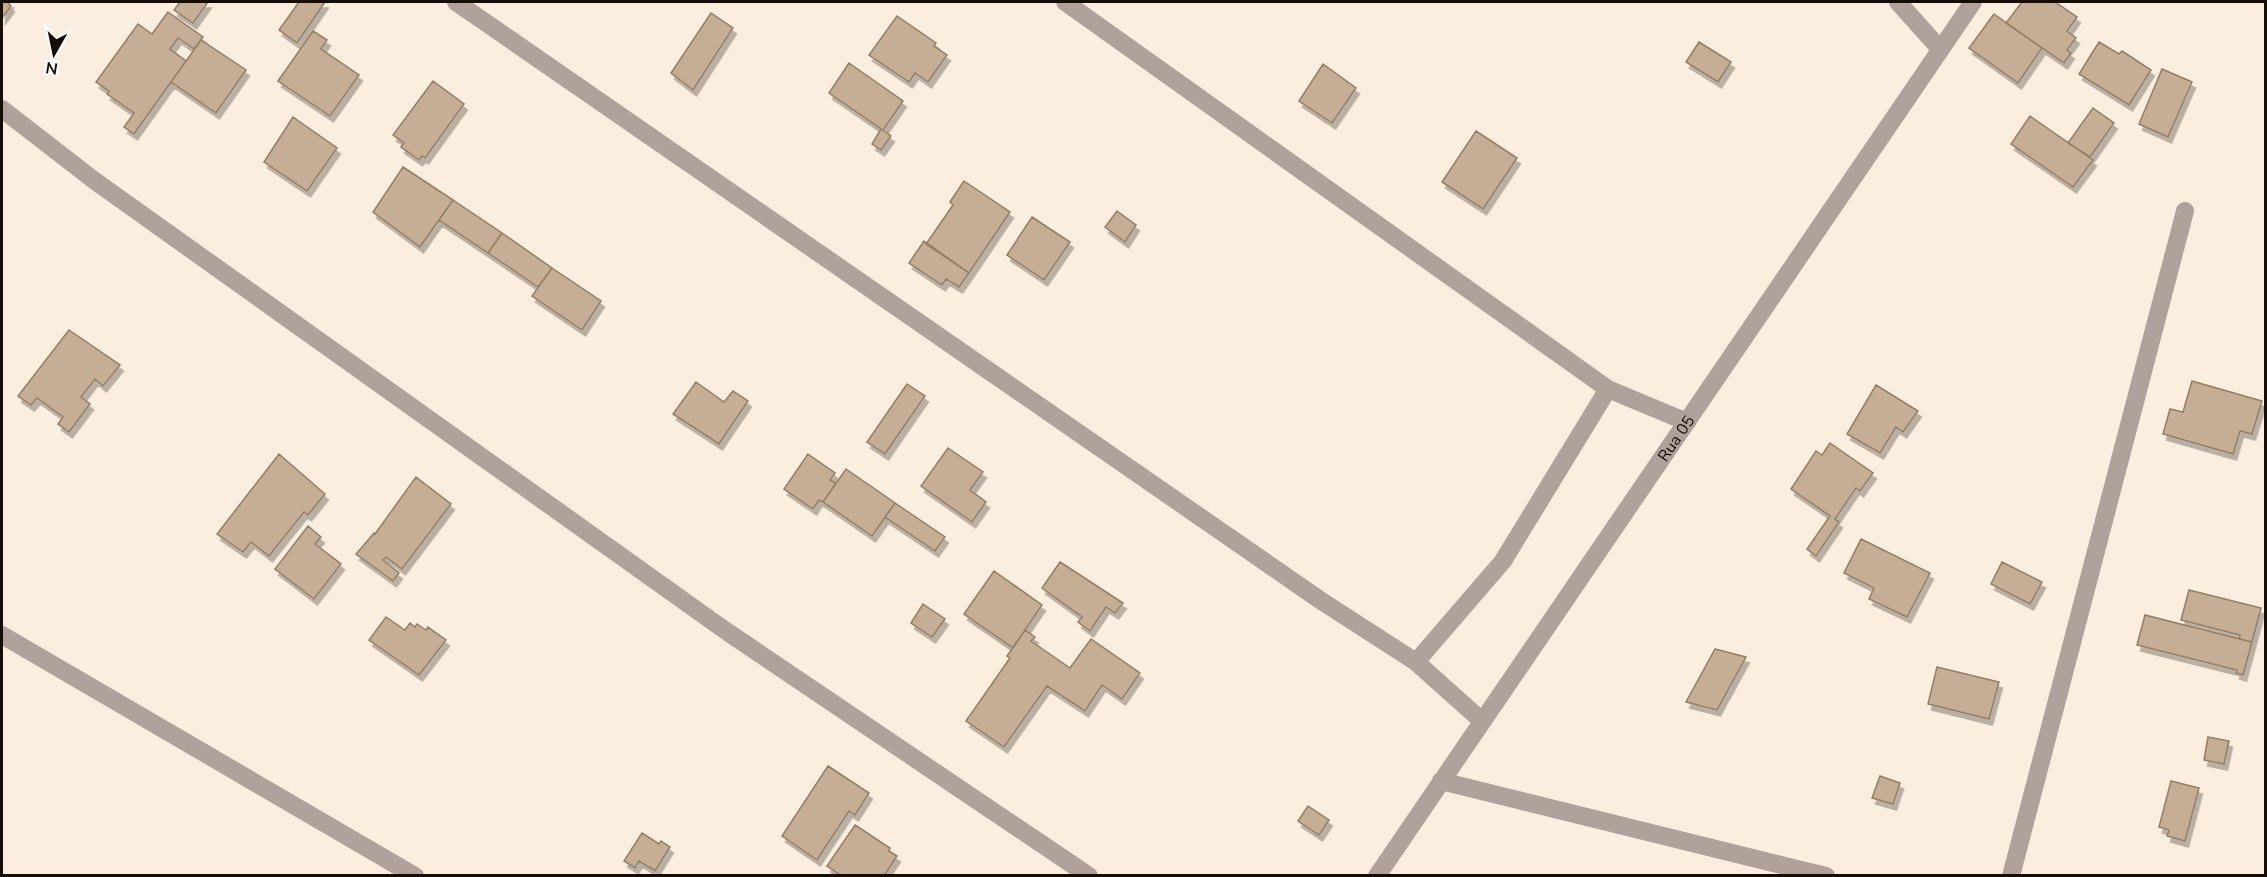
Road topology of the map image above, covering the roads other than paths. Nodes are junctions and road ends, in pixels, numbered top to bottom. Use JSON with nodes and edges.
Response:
{"nodes":[{"id":1,"x":456,"y":2,"type":"edge"},
{"id":2,"x":1065,"y":2,"type":"edge"},
{"id":3,"x":1898,"y":2,"type":"edge"},
{"id":4,"x":1973,"y":2,"type":"edge"},
{"id":5,"x":1940,"y":49,"type":"junction"},
{"id":6,"x":2,"y":109,"type":"edge"},
{"id":7,"x":2184,"y":211,"type":"dead end"},
{"id":8,"x":1608,"y":389,"type":"junction"},
{"id":9,"x":1687,"y":422,"type":"junction"},
{"id":10,"x":2,"y":635,"type":"edge"},
{"id":11,"x":1416,"y":662,"type":"junction"},
{"id":12,"x":1482,"y":721,"type":"junction"},
{"id":13,"x":1441,"y":781,"type":"junction"},
{"id":14,"x":415,"y":876,"type":"edge"},
{"id":15,"x":1089,"y":876,"type":"edge"},
{"id":16,"x":1377,"y":876,"type":"edge"},
{"id":17,"x":1826,"y":876,"type":"edge"},
{"id":18,"x":2011,"y":876,"type":"edge"}],
"edges":[{"from":1,"to":11,"type":"street"},
{"from":2,"to":8,"type":"street"},
{"from":3,"to":5,"type":"street"},
{"from":4,"to":5,"type":"street","name":"Rua 05"},
{"from":5,"to":9,"type":"street","name":"Rua 05"},
{"from":6,"to":15,"type":"street"},
{"from":7,"to":18,"type":"street"},
{"from":8,"to":9,"type":"street"},
{"from":8,"to":11,"type":"street"},
{"from":9,"to":12,"type":"street","name":"Rua 05"},
{"from":10,"to":14,"type":"street"},
{"from":11,"to":12,"type":"street"},
{"from":12,"to":13,"type":"street","name":"Rua 05"},
{"from":13,"to":16,"type":"street","name":"Rua 05"},
{"from":13,"to":17,"type":"street"}]}
